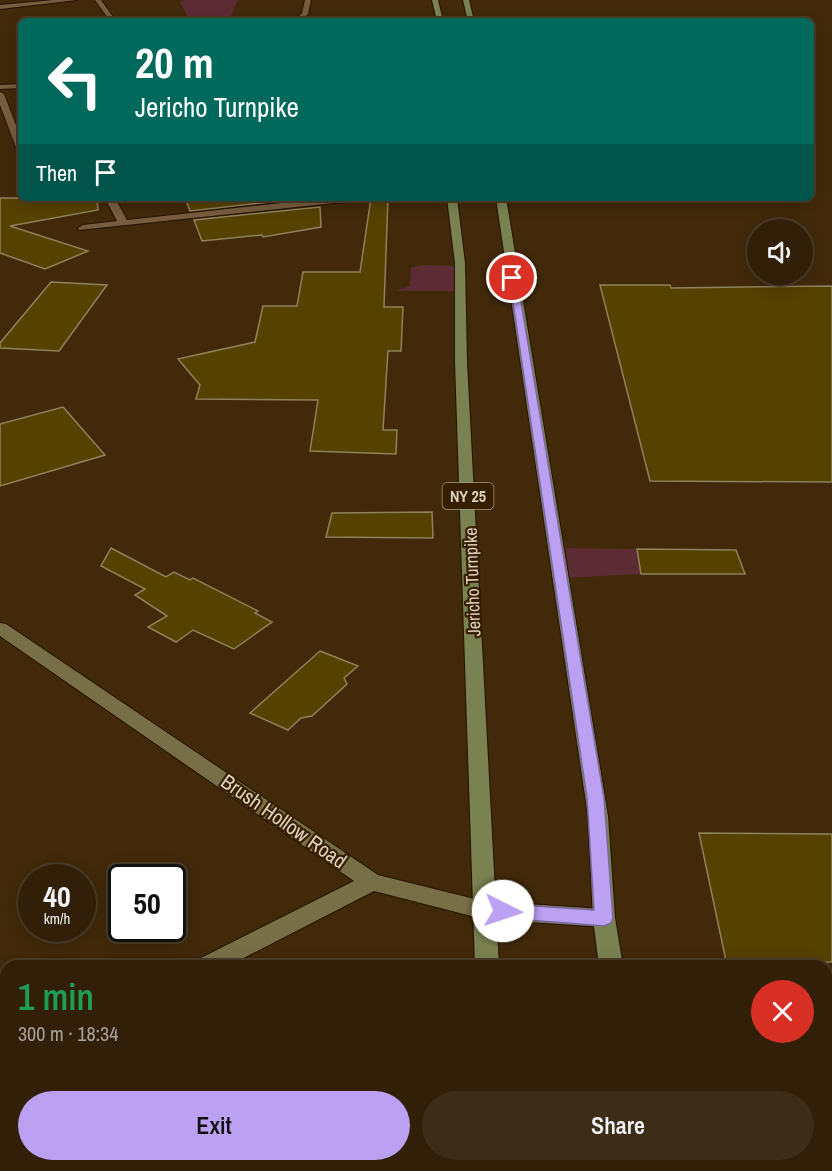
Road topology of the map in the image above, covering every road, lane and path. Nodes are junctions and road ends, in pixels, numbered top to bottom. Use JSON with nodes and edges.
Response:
{"nodes":[{"id":1,"x":74,"y":0,"type":"edge"},
{"id":2,"x":98,"y":0,"type":"edge"},
{"id":3,"x":308,"y":0,"type":"edge"},
{"id":4,"x":435,"y":0,"type":"edge"},
{"id":5,"x":466,"y":0,"type":"edge"},
{"id":6,"x":0,"y":7,"type":"edge"},
{"id":7,"x":111,"y":18,"type":"edge"},
{"id":8,"x":300,"y":18,"type":"edge"},
{"id":9,"x":439,"y":18,"type":"edge"},
{"id":10,"x":470,"y":18,"type":"edge"},
{"id":11,"x":18,"y":86,"type":"edge"},
{"id":12,"x":0,"y":87,"type":"edge"},
{"id":13,"x":0,"y":94,"type":"edge"},
{"id":14,"x":18,"y":142,"type":"edge"},
{"id":15,"x":112,"y":201,"type":"edge"},
{"id":16,"x":327,"y":201,"type":"edge"},
{"id":17,"x":452,"y":201,"type":"edge"},
{"id":18,"x":501,"y":201,"type":"edge"},
{"id":19,"x":124,"y":224,"type":"junction"},
{"id":20,"x":83,"y":228,"type":"dead end"},
{"id":21,"x":0,"y":628,"type":"edge"},
{"id":22,"x":372,"y":882,"type":"junction"},
{"id":23,"x":483,"y":910,"type":"junction"},
{"id":24,"x":604,"y":918,"type":"junction"},
{"id":25,"x":219,"y":960,"type":"edge"},
{"id":26,"x":487,"y":960,"type":"edge"},
{"id":27,"x":610,"y":960,"type":"edge"}],
"edges":[{"from":1,"to":6,"type":"street"},
{"from":2,"to":7,"type":"street"},
{"from":3,"to":8,"type":"street"},
{"from":4,"to":9,"type":"main road"},
{"from":5,"to":10,"type":"main road"},
{"from":11,"to":12,"type":"street"},
{"from":13,"to":14,"type":"street"},
{"from":15,"to":19,"type":"street"},
{"from":16,"to":19,"type":"street"},
{"from":17,"to":23,"type":"main road","name":"Jericho Turnpike","number":"NY 25"},
{"from":18,"to":24,"type":"main road"},
{"from":19,"to":20,"type":"street"},
{"from":21,"to":22,"type":"main road","name":"Brush Hollow Road"},
{"from":22,"to":23,"type":"main road","name":"Brush Hollow Road"},
{"from":22,"to":25,"type":"main road"},
{"from":23,"to":24,"type":"main road","name":"Brush Hollow Road"},
{"from":23,"to":26,"type":"main road","name":"Jericho Turnpike","number":"NY 25"},
{"from":24,"to":27,"type":"main road"}]}
